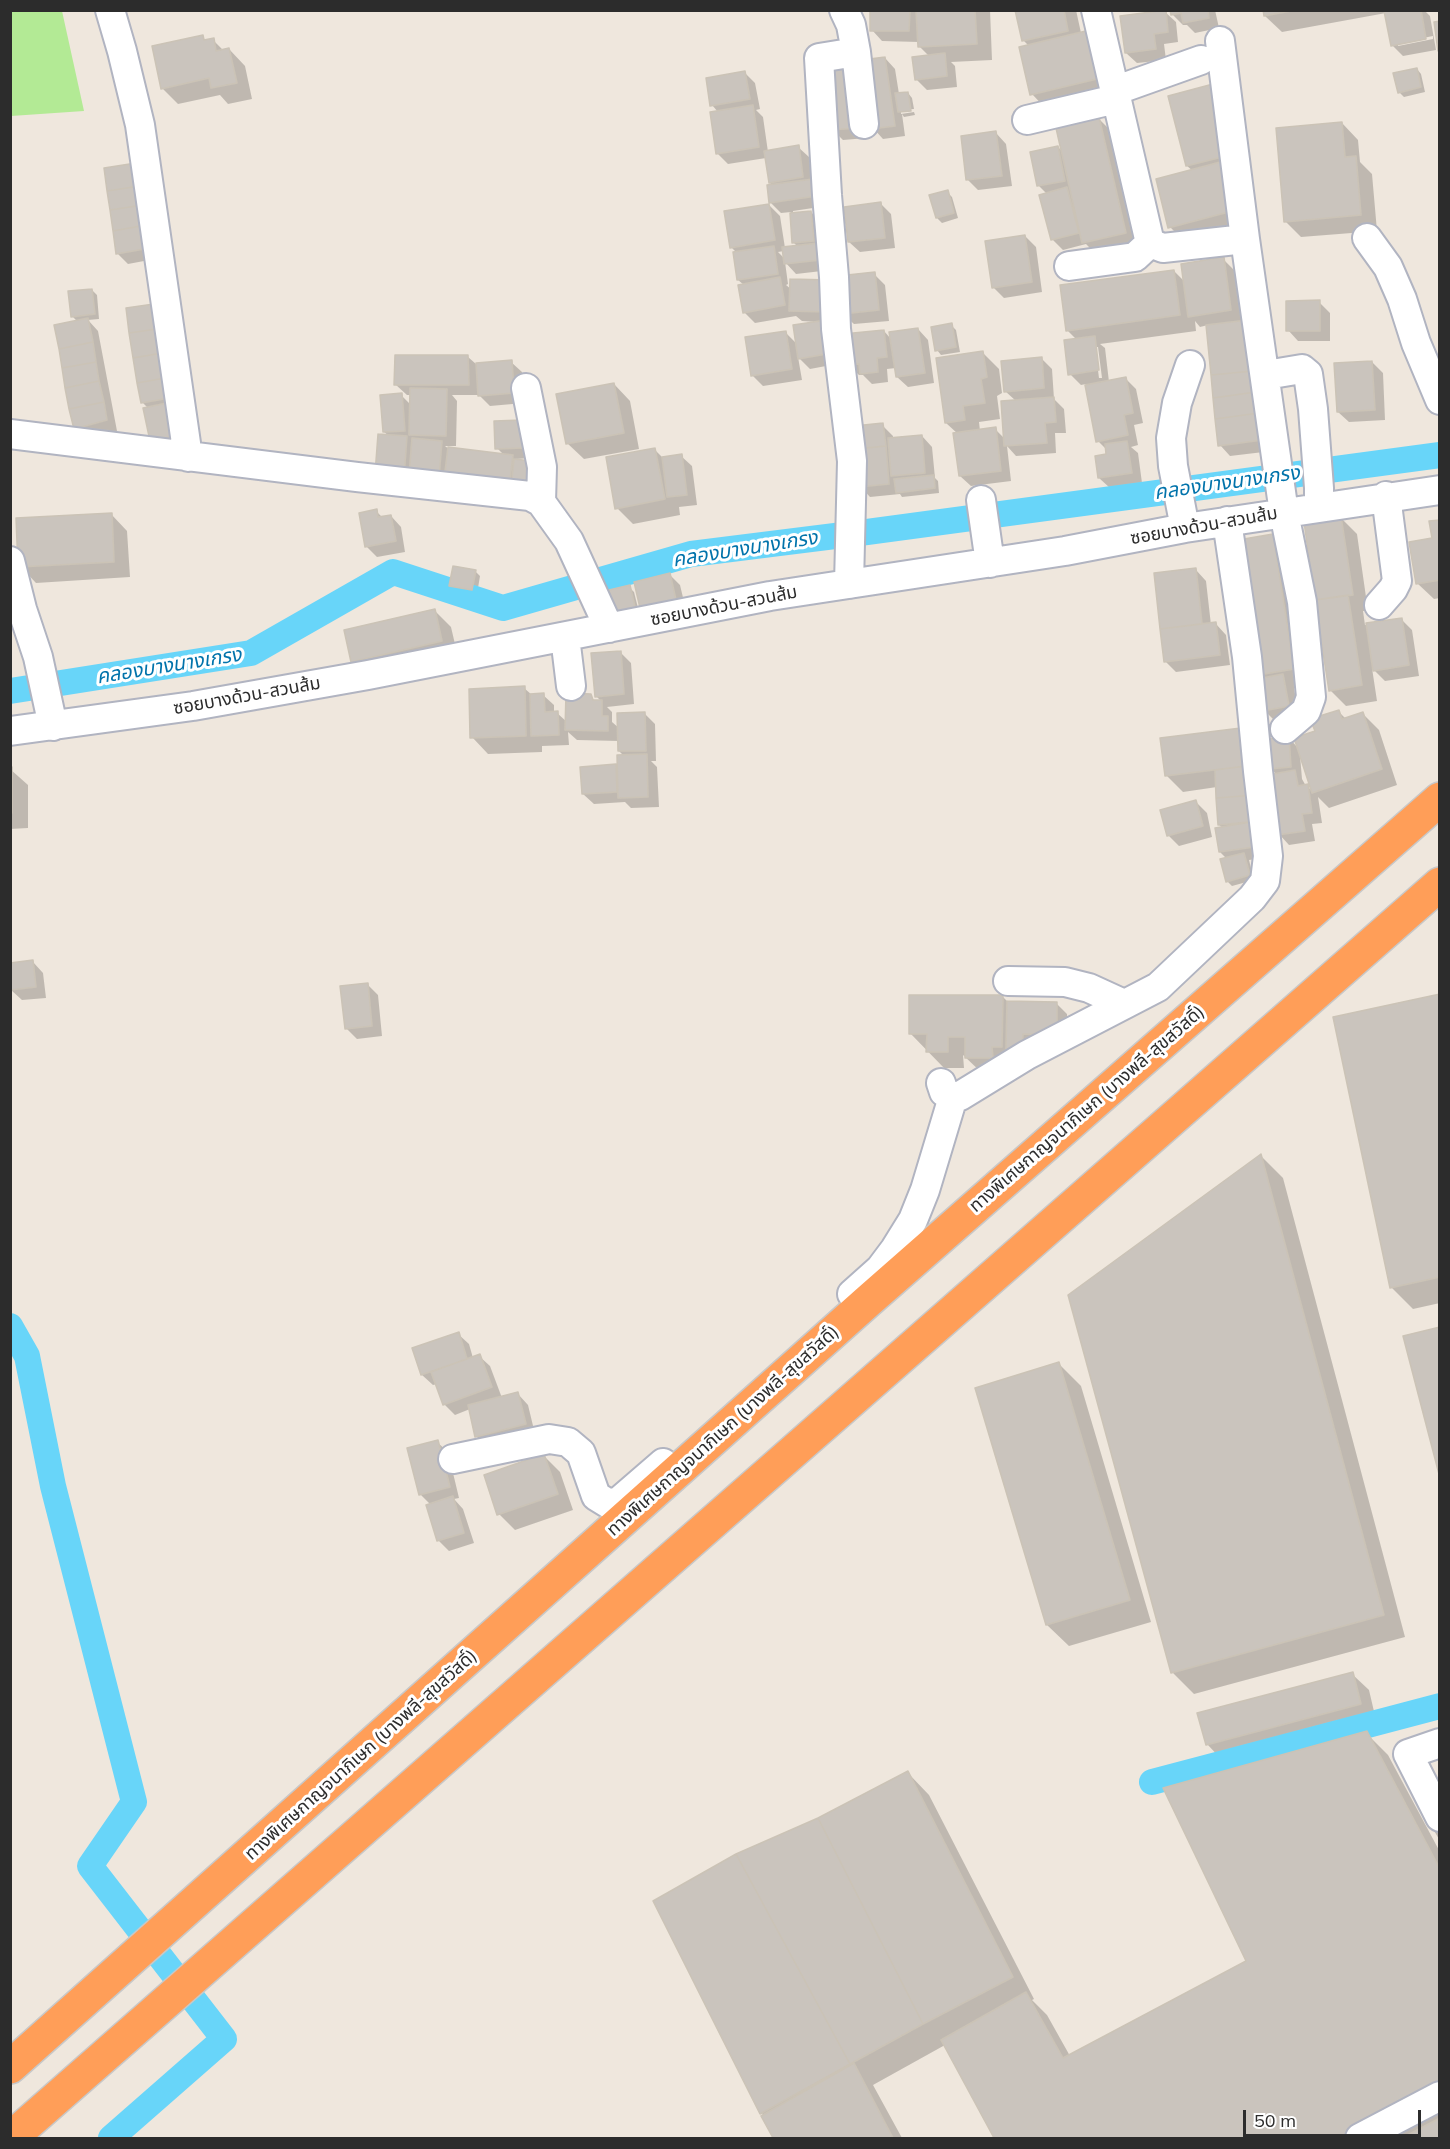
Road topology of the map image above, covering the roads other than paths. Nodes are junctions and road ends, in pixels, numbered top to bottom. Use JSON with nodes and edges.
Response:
{"nodes":[{"id":1,"x":110,"y":10,"type":"edge"},
{"id":2,"x":844,"y":10,"type":"edge"},
{"id":3,"x":1096,"y":10,"type":"edge"},
{"id":4,"x":856,"y":52,"type":"junction"},
{"id":5,"x":1115,"y":95,"type":"junction"},
{"id":6,"x":1027,"y":120,"type":"dead end"},
{"id":7,"x":864,"y":124,"type":"dead end"},
{"id":8,"x":1367,"y":238,"type":"dead end"},
{"id":9,"x":1245,"y":239,"type":"junction"},
{"id":10,"x":1150,"y":243,"type":"junction"},
{"id":11,"x":1069,"y":266,"type":"dead end"},
{"id":12,"x":1190,"y":365,"type":"dead end"},
{"id":13,"x":1266,"y":375,"type":"junction"},
{"id":14,"x":526,"y":388,"type":"dead end"},
{"id":15,"x":1440,"y":400,"type":"edge"},
{"id":16,"x":10,"y":435,"type":"edge"},
{"id":17,"x":188,"y":457,"type":"junction"},
{"id":18,"x":1318,"y":485,"type":"junction"},
{"id":19,"x":1440,"y":490,"type":"edge"},
{"id":20,"x":1386,"y":496,"type":"junction"},
{"id":21,"x":541,"y":502,"type":"junction"},
{"id":22,"x":982,"y":504,"type":"dead end"},
{"id":23,"x":1181,"y":508,"type":"junction"},
{"id":24,"x":1284,"y":513,"type":"junction"},
{"id":25,"x":1227,"y":521,"type":"junction"},
{"id":26,"x":989,"y":553,"type":"junction"},
{"id":27,"x":10,"y":561,"type":"edge"},
{"id":28,"x":849,"y":584,"type":"junction"},
{"id":29,"x":1379,"y":605,"type":"dead end"},
{"id":30,"x":607,"y":623,"type":"junction"},
{"id":31,"x":565,"y":637,"type":"junction"},
{"id":32,"x":571,"y":686,"type":"dead end"},
{"id":33,"x":51,"y":716,"type":"junction"},
{"id":34,"x":1285,"y":729,"type":"dead end"},
{"id":35,"x":10,"y":731,"type":"edge"},
{"id":36,"x":1440,"y":799,"type":"edge"},
{"id":37,"x":1440,"y":884,"type":"edge"},
{"id":38,"x":1008,"y":981,"type":"dead end"},
{"id":39,"x":1124,"y":1004,"type":"junction"},
{"id":40,"x":453,"y":1459,"type":"dead end"},
{"id":41,"x":1440,"y":1743,"type":"edge"},
{"id":42,"x":1440,"y":1817,"type":"edge"},
{"id":43,"x":10,"y":2067,"type":"edge"},
{"id":44,"x":1440,"y":2096,"type":"edge"},
{"id":45,"x":11,"y":2139,"type":"edge"},
{"id":46,"x":1360,"y":2139,"type":"edge"}],
"edges":[{"from":1,"to":17,"type":"street"},
{"from":2,"to":4,"type":"street"},
{"from":3,"to":5,"type":"street"},
{"from":4,"to":7,"type":"street"},
{"from":4,"to":28,"type":"street"},
{"from":5,"to":6,"type":"street"},
{"from":5,"to":9,"type":"street"},
{"from":5,"to":10,"type":"street"},
{"from":8,"to":15,"type":"street"},
{"from":9,"to":10,"type":"street"},
{"from":9,"to":13,"type":"street"},
{"from":10,"to":11,"type":"street"},
{"from":12,"to":23,"type":"street"},
{"from":13,"to":18,"type":"street"},
{"from":13,"to":24,"type":"street"},
{"from":14,"to":21,"type":"street"},
{"from":16,"to":17,"type":"street"},
{"from":17,"to":21,"type":"street"},
{"from":18,"to":20,"type":"street","name":"ซอยบางด้วน-สวนส้ม"},
{"from":18,"to":24,"type":"street","name":"ซอยบางด้วน-สวนส้ม"},
{"from":19,"to":20,"type":"street","name":"ซอยบางด้วน-สวนส้ม"},
{"from":20,"to":29,"type":"street"},
{"from":21,"to":30,"type":"street"},
{"from":22,"to":26,"type":"street"},
{"from":23,"to":25,"type":"street","name":"ซอยบางด้วน-สวนส้ม"},
{"from":23,"to":26,"type":"street","name":"ซอยบางด้วน-สวนส้ม"},
{"from":24,"to":25,"type":"street","name":"ซอยบางด้วน-สวนส้ม"},
{"from":24,"to":34,"type":"street"},
{"from":25,"to":39,"type":"street"},
{"from":26,"to":28,"type":"street","name":"ซอยบางด้วน-สวนส้ม"},
{"from":27,"to":33,"type":"street"},
{"from":28,"to":30,"type":"street","name":"ซอยบางด้วน-สวนส้ม"},
{"from":30,"to":31,"type":"street","name":"ซอยบางด้วน-สวนส้ม"},
{"from":31,"to":32,"type":"street"},
{"from":31,"to":33,"type":"street","name":"ซอยบางด้วน-สวนส้ม"},
{"from":33,"to":35,"type":"street","name":"ซอยบางด้วน-สวนส้ม"},
{"from":36,"to":43,"type":"highway","name":"ทางพิเศษกาญจนาภิเษก (บางพลี-สุขสวัสดิ์)"},
{"from":37,"to":45,"type":"highway"},
{"from":38,"to":39,"type":"street"},
{"from":39,"to":40,"type":"street"},
{"from":41,"to":42,"type":"street"},
{"from":44,"to":46,"type":"street"}]}
